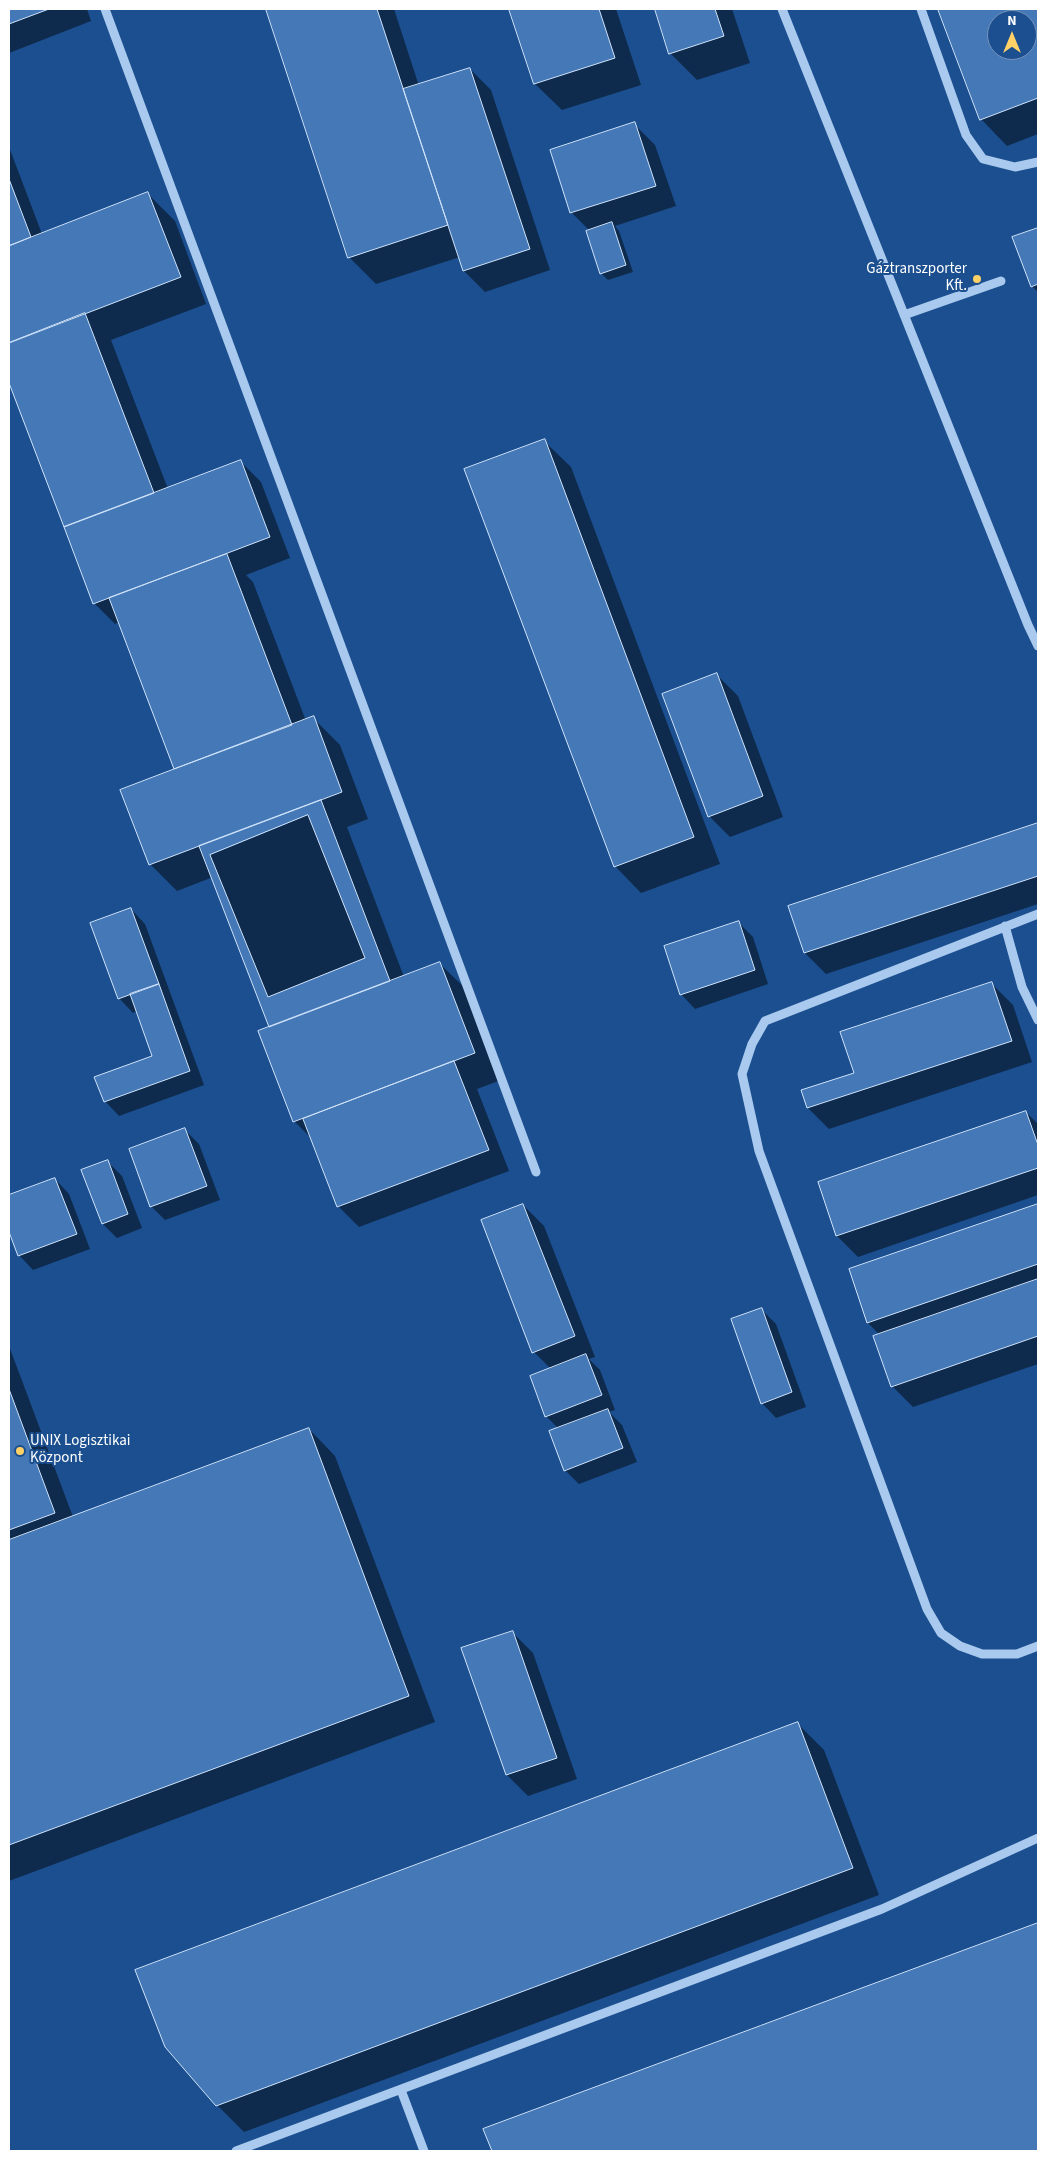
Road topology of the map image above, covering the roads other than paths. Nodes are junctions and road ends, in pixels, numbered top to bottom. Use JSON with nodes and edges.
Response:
{"nodes":[{"id":1,"x":105,"y":9,"type":"edge"},
{"id":2,"x":782,"y":9,"type":"edge"},
{"id":3,"x":921,"y":9,"type":"edge"},
{"id":4,"x":1038,"y":162,"type":"edge"},
{"id":5,"x":1002,"y":281,"type":"dead end"},
{"id":6,"x":904,"y":315,"type":"junction"},
{"id":7,"x":1038,"y":646,"type":"edge"},
{"id":8,"x":1038,"y":914,"type":"edge"},
{"id":9,"x":1005,"y":926,"type":"junction"},
{"id":10,"x":1038,"y":1020,"type":"edge"},
{"id":11,"x":536,"y":1172,"type":"dead end"},
{"id":12,"x":1038,"y":1646,"type":"edge"},
{"id":13,"x":1038,"y":1838,"type":"edge"},
{"id":14,"x":401,"y":2090,"type":"junction"},
{"id":15,"x":236,"y":2151,"type":"edge"},
{"id":16,"x":424,"y":2151,"type":"edge"}],
"edges":[{"from":1,"to":11,"type":"street"},
{"from":2,"to":6,"type":"street"},
{"from":3,"to":4,"type":"street"},
{"from":5,"to":6,"type":"street"},
{"from":6,"to":7,"type":"street"},
{"from":8,"to":9,"type":"street"},
{"from":9,"to":10,"type":"street"},
{"from":9,"to":12,"type":"street"},
{"from":13,"to":14,"type":"street"},
{"from":14,"to":15,"type":"street"},
{"from":14,"to":16,"type":"street"}]}
